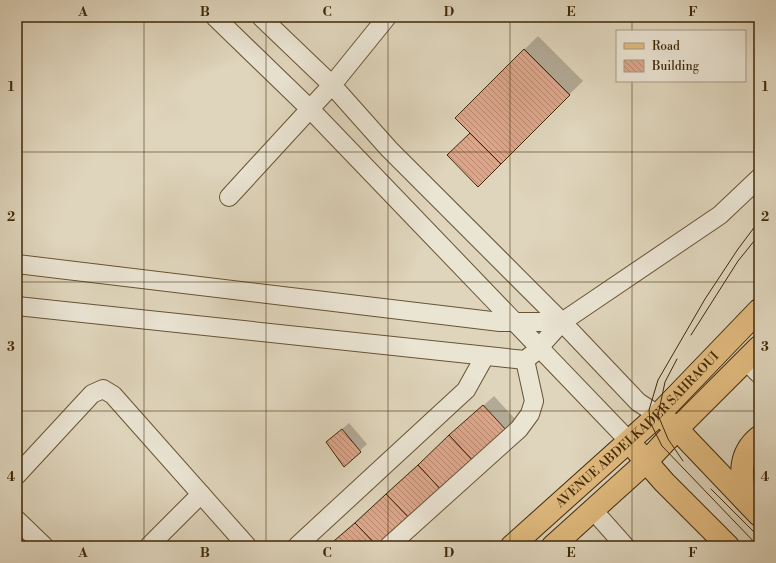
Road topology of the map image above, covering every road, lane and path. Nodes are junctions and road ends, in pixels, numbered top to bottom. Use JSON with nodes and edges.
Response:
{"nodes":[{"id":1,"x":215,"y":17,"type":"edge"},
{"id":2,"x":261,"y":17,"type":"edge"},
{"id":3,"x":388,"y":17,"type":"edge"},
{"id":4,"x":332,"y":85,"type":"junction"},
{"id":5,"x":310,"y":109,"type":"junction"},
{"id":6,"x":759,"y":178,"type":"edge"},
{"id":7,"x":229,"y":197,"type":"dead end"},
{"id":8,"x":17,"y":264,"type":"edge"},
{"id":9,"x":17,"y":306,"type":"edge"},
{"id":10,"x":759,"y":310,"type":"edge"},
{"id":11,"x":562,"y":322,"type":"junction"},
{"id":12,"x":516,"y":323,"type":"junction"},
{"id":13,"x":538,"y":347,"type":"junction"},
{"id":14,"x":485,"y":356,"type":"junction"},
{"id":15,"x":525,"y":360,"type":"junction"},
{"id":16,"x":754,"y":360,"type":"edge"},
{"id":17,"x":658,"y":415,"type":"junction"},
{"id":18,"x":677,"y":428,"type":"junction"},
{"id":19,"x":759,"y":437,"type":"edge"},
{"id":20,"x":629,"y":441,"type":"junction"},
{"id":21,"x":646,"y":462,"type":"junction"},
{"id":22,"x":17,"y":475,"type":"edge"},
{"id":23,"x":201,"y":494,"type":"junction"},
{"id":24,"x":752,"y":507,"type":"edge"},
{"id":25,"x":593,"y":510,"type":"junction"},
{"id":26,"x":17,"y":520,"type":"edge"},
{"id":27,"x":44,"y":546,"type":"edge"},
{"id":28,"x":149,"y":546,"type":"edge"},
{"id":29,"x":247,"y":546,"type":"edge"},
{"id":30,"x":297,"y":546,"type":"edge"},
{"id":31,"x":389,"y":546,"type":"edge"},
{"id":32,"x":512,"y":546,"type":"edge"},
{"id":33,"x":553,"y":546,"type":"edge"},
{"id":34,"x":625,"y":546,"type":"edge"},
{"id":35,"x":728,"y":546,"type":"edge"}],
"edges":[{"from":1,"to":5,"type":"street"},
{"from":2,"to":4,"type":"street"},
{"from":3,"to":4,"type":"street"},
{"from":4,"to":5,"type":"street"},
{"from":4,"to":11,"type":"street"},
{"from":5,"to":7,"type":"street"},
{"from":5,"to":12,"type":"street"},
{"from":6,"to":11,"type":"street"},
{"from":8,"to":12,"type":"street"},
{"from":9,"to":14,"type":"street"},
{"from":10,"to":17,"type":"main road","name":"AVENUE ABDELKADER SAHRAOUI"},
{"from":11,"to":12,"type":"street"},
{"from":11,"to":13,"type":"street"},
{"from":11,"to":17,"type":"street"},
{"from":12,"to":13,"type":"street"},
{"from":13,"to":15,"type":"street"},
{"from":13,"to":20,"type":"street"},
{"from":14,"to":15,"type":"street"},
{"from":14,"to":30,"type":"street"},
{"from":15,"to":31,"type":"street"},
{"from":16,"to":18,"type":"main road","name":"AVENUE ABDELKADER SAHRAOUI"},
{"from":17,"to":18,"type":"main road"},
{"from":17,"to":20,"type":"main road","name":"AVENUE ABDELKADER SAHRAOUI"},
{"from":18,"to":21,"type":"main road","name":"AVENUE ABDELKADER SAHRAOUI"},
{"from":18,"to":24,"type":"main road"},
{"from":19,"to":24,"type":"main road"},
{"from":20,"to":21,"type":"main road"},
{"from":20,"to":32,"type":"main road","name":"AVENUE ABDELKADER SAHRAOUI"},
{"from":21,"to":25,"type":"main road","name":"AVENUE ABDELKADER SAHRAOUI"},
{"from":21,"to":35,"type":"main road"},
{"from":22,"to":23,"type":"street"},
{"from":23,"to":28,"type":"street"},
{"from":23,"to":29,"type":"street"},
{"from":25,"to":33,"type":"main road","name":"AVENUE ABDELKADER SAHRAOUI"},
{"from":25,"to":34,"type":"street"},
{"from":26,"to":27,"type":"street"}]}
